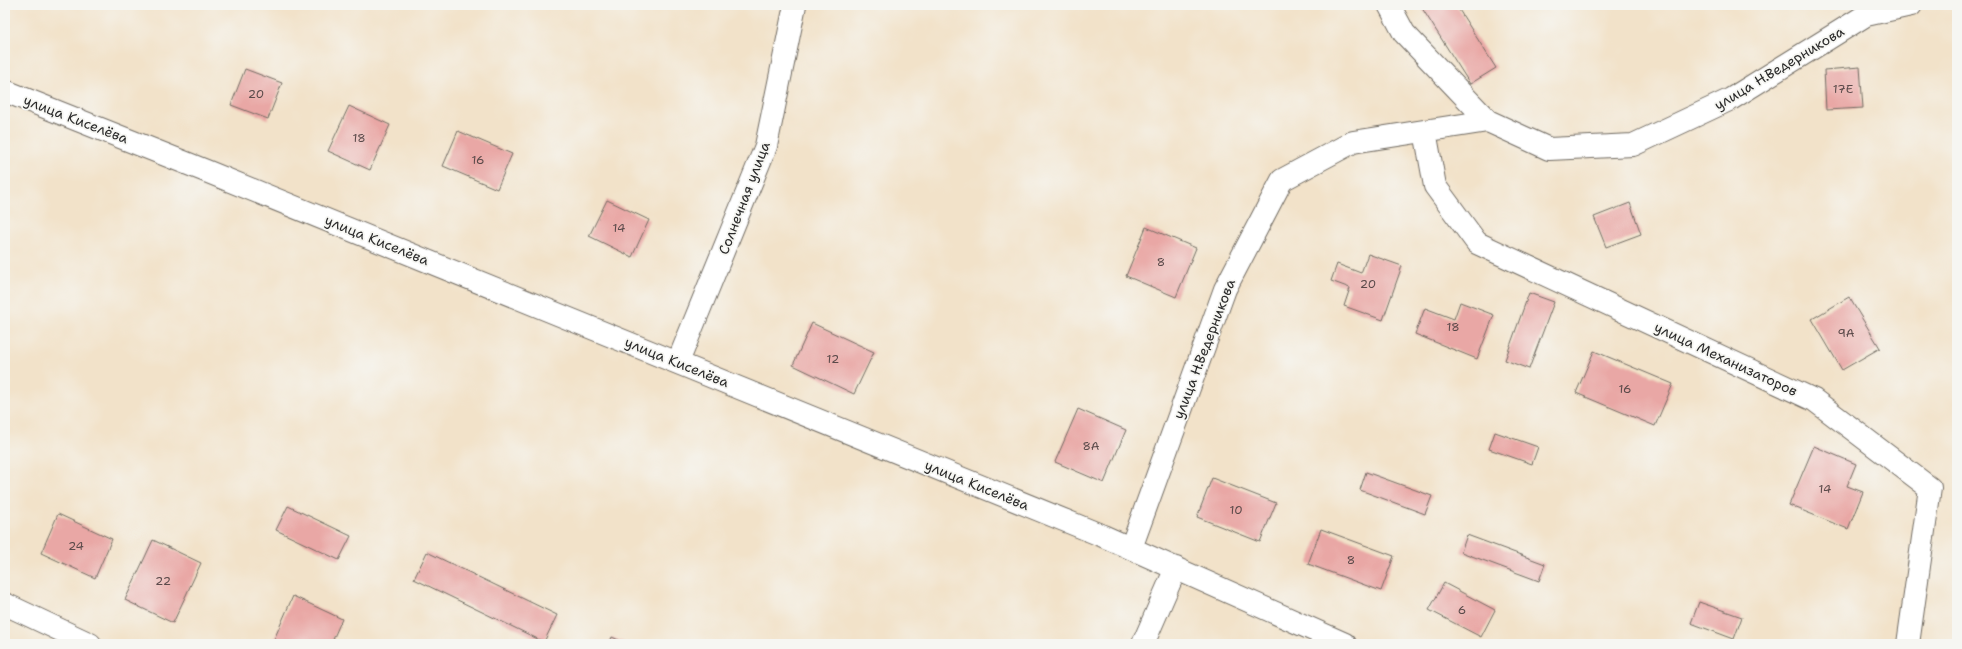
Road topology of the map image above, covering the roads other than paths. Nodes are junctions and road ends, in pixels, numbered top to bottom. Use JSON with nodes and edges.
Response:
{"nodes":[{"id":1,"x":795,"y":5,"type":"edge"},
{"id":2,"x":1389,"y":5,"type":"edge"},
{"id":3,"x":1911,"y":5,"type":"edge"},
{"id":4,"x":5,"y":91,"type":"edge"},
{"id":5,"x":1488,"y":121,"type":"junction"},
{"id":6,"x":1425,"y":131,"type":"junction"},
{"id":7,"x":678,"y":362,"type":"junction"},
{"id":8,"x":1131,"y":548,"type":"junction"},
{"id":9,"x":1176,"y":568,"type":"junction"},
{"id":10,"x":5,"y":604,"type":"edge"},
{"id":11,"x":90,"y":644,"type":"edge"},
{"id":12,"x":1143,"y":644,"type":"edge"},
{"id":13,"x":1345,"y":644,"type":"edge"},
{"id":14,"x":1908,"y":644,"type":"edge"}],
"edges":[{"from":1,"to":7,"type":"street","name":"Солнечная улица"},
{"from":2,"to":5,"type":"street","name":"улица Н.Ведерникова"},
{"from":3,"to":5,"type":"street","name":"улица Н.Ведерникова"},
{"from":4,"to":7,"type":"street","name":"улица Киселёва"},
{"from":5,"to":6,"type":"street","name":"улица Н.Ведерникова"},
{"from":6,"to":8,"type":"street","name":"улица Н.Ведерникова"},
{"from":6,"to":14,"type":"street","name":"улица Механизаторов"},
{"from":7,"to":8,"type":"street","name":"улица Киселёва"},
{"from":8,"to":9,"type":"street","name":"улица Киселёва"},
{"from":9,"to":12,"type":"street"},
{"from":9,"to":13,"type":"street","name":"улица Киселёва"},
{"from":10,"to":11,"type":"street"}]}
